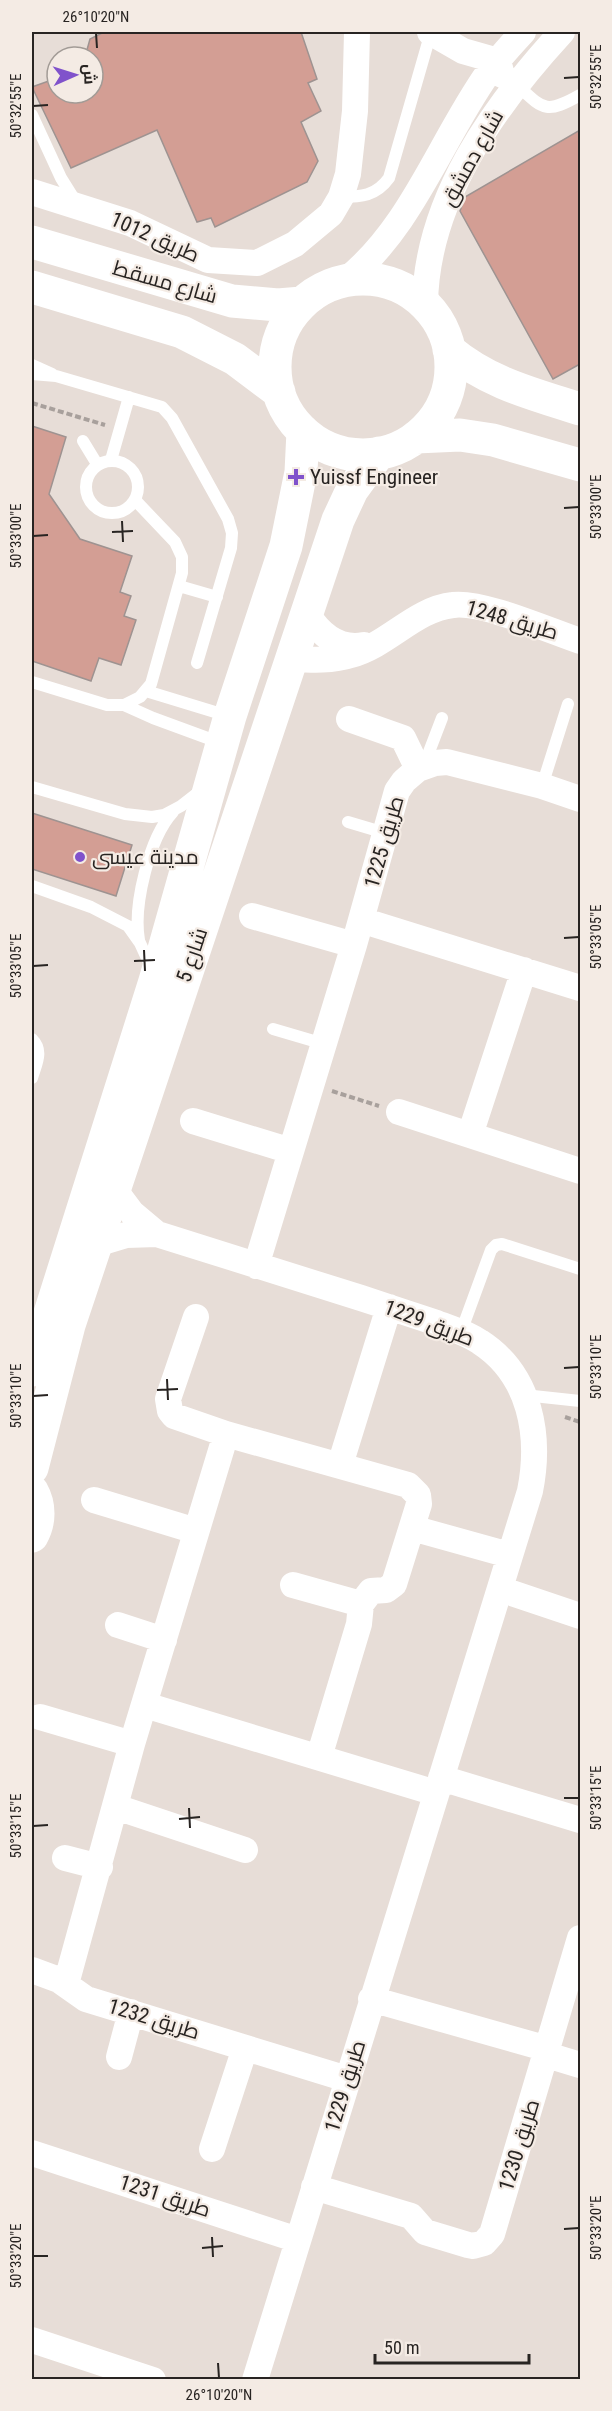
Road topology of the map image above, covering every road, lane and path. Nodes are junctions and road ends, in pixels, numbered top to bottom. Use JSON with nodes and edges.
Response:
{"nodes":[{"id":1,"x":357,"y":32,"type":"edge"},
{"id":2,"x":430,"y":32,"type":"edge"},
{"id":3,"x":523,"y":32,"type":"edge"},
{"id":4,"x":562,"y":32,"type":"edge"},
{"id":5,"x":463,"y":51,"type":"junction"},
{"id":6,"x":498,"y":61,"type":"junction"},
{"id":7,"x":516,"y":84,"type":"junction"},
{"id":8,"x":478,"y":90,"type":"junction"},
{"id":9,"x":580,"y":95,"type":"edge"},
{"id":10,"x":32,"y":115,"type":"edge"},
{"id":11,"x":492,"y":118,"type":"junction"},
{"id":12,"x":32,"y":192,"type":"edge"},
{"id":13,"x":341,"y":197,"type":"junction"},
{"id":14,"x":80,"y":207,"type":"junction"},
{"id":15,"x":32,"y":242,"type":"edge"},
{"id":16,"x":346,"y":280,"type":"junction"},
{"id":17,"x":32,"y":287,"type":"edge"},
{"id":18,"x":302,"y":303,"type":"junction"},
{"id":19,"x":425,"y":305,"type":"junction"},
{"id":20,"x":449,"y":350,"type":"junction"},
{"id":21,"x":32,"y":365,"type":"edge"},
{"id":22,"x":32,"y":374,"type":"edge"},
{"id":23,"x":56,"y":376,"type":"junction"},
{"id":24,"x":279,"y":392,"type":"junction"},
{"id":25,"x":129,"y":397,"type":"junction"},
{"id":26,"x":32,"y":403,"type":"edge"},
{"id":27,"x":580,"y":409,"type":"edge"},
{"id":28,"x":120,"y":429,"type":"junction"},
{"id":29,"x":303,"y":431,"type":"junction"},
{"id":30,"x":416,"y":437,"type":"junction"},
{"id":31,"x":83,"y":441,"type":"dead end"},
{"id":32,"x":379,"y":453,"type":"junction"},
{"id":33,"x":111,"y":460,"type":"junction"},
{"id":34,"x":97,"y":464,"type":"junction"},
{"id":35,"x":580,"y":465,"type":"edge"},
{"id":36,"x":135,"y":500,"type":"junction"},
{"id":37,"x":286,"y":546,"type":"junction"},
{"id":38,"x":178,"y":586,"type":"junction"},
{"id":39,"x":217,"y":597,"type":"junction"},
{"id":40,"x":308,"y":615,"type":"junction"},
{"id":41,"x":580,"y":641,"type":"edge"},
{"id":42,"x":379,"y":642,"type":"junction"},
{"id":43,"x":292,"y":659,"type":"junction"},
{"id":44,"x":197,"y":663,"type":"dead end"},
{"id":45,"x":32,"y":682,"type":"edge"},
{"id":46,"x":146,"y":691,"type":"junction"},
{"id":47,"x":568,"y":704,"type":"dead end"},
{"id":48,"x":124,"y":705,"type":"junction"},
{"id":49,"x":442,"y":718,"type":"dead end"},
{"id":50,"x":348,"y":719,"type":"dead end"},
{"id":51,"x":226,"y":730,"type":"junction"},
{"id":52,"x":421,"y":768,"type":"junction"},
{"id":53,"x":212,"y":774,"type":"junction"},
{"id":54,"x":542,"y":786,"type":"junction"},
{"id":55,"x":32,"y":787,"type":"edge"},
{"id":56,"x":580,"y":799,"type":"edge"},
{"id":57,"x":181,"y":807,"type":"junction"},
{"id":58,"x":348,"y":822,"type":"dead end"},
{"id":59,"x":385,"y":833,"type":"junction"},
{"id":60,"x":32,"y":886,"type":"edge"},
{"id":61,"x":252,"y":916,"type":"dead end"},
{"id":62,"x":361,"y":920,"type":"junction"},
{"id":63,"x":140,"y":943,"type":"junction"},
{"id":64,"x":354,"y":945,"type":"junction"},
{"id":65,"x":524,"y":970,"type":"junction"},
{"id":66,"x":155,"y":981,"type":"junction"},
{"id":67,"x":580,"y":988,"type":"edge"},
{"id":68,"x":273,"y":1029,"type":"dead end"},
{"id":69,"x":32,"y":1039,"type":"edge"},
{"id":70,"x":324,"y":1044,"type":"junction"},
{"id":71,"x":32,"y":1078,"type":"edge"},
{"id":72,"x":311,"y":1084,"type":"junction"},
{"id":73,"x":399,"y":1112,"type":"joint"},
{"id":74,"x":193,"y":1121,"type":"dead end"},
{"id":75,"x":470,"y":1135,"type":"junction"},
{"id":76,"x":291,"y":1151,"type":"junction"},
{"id":77,"x":580,"y":1171,"type":"edge"},
{"id":78,"x":114,"y":1189,"type":"junction"},
{"id":79,"x":157,"y":1234,"type":"junction"},
{"id":80,"x":96,"y":1244,"type":"junction"},
{"id":81,"x":256,"y":1266,"type":"junction"},
{"id":82,"x":580,"y":1269,"type":"edge"},
{"id":83,"x":389,"y":1307,"type":"junction"},
{"id":84,"x":40,"y":1317,"type":"edge"},
{"id":85,"x":196,"y":1317,"type":"dead end"},
{"id":86,"x":461,"y":1332,"type":"junction"},
{"id":87,"x":32,"y":1369,"type":"edge"},
{"id":88,"x":580,"y":1401,"type":"edge"},
{"id":89,"x":527,"y":1406,"type":"junction"},
{"id":90,"x":580,"y":1422,"type":"edge"},
{"id":91,"x":226,"y":1434,"type":"junction"},
{"id":92,"x":340,"y":1465,"type":"junction"},
{"id":93,"x":32,"y":1468,"type":"edge"},
{"id":94,"x":32,"y":1491,"type":"edge"},
{"id":95,"x":94,"y":1500,"type":"dead end"},
{"id":96,"x":411,"y":1528,"type":"junction"},
{"id":97,"x":196,"y":1531,"type":"junction"},
{"id":98,"x":32,"y":1536,"type":"edge"},
{"id":99,"x":509,"y":1555,"type":"junction"},
{"id":100,"x":293,"y":1585,"type":"dead end"},
{"id":101,"x":500,"y":1589,"type":"junction"},
{"id":102,"x":361,"y":1604,"type":"junction"},
{"id":103,"x":580,"y":1616,"type":"edge"},
{"id":104,"x":118,"y":1625,"type":"dead end"},
{"id":105,"x":164,"y":1640,"type":"junction"},
{"id":106,"x":145,"y":1705,"type":"junction"},
{"id":107,"x":40,"y":1717,"type":"dead end"},
{"id":108,"x":132,"y":1744,"type":"junction"},
{"id":109,"x":319,"y":1757,"type":"junction"},
{"id":110,"x":439,"y":1785,"type":"junction"},
{"id":111,"x":116,"y":1806,"type":"junction"},
{"id":112,"x":580,"y":1820,"type":"edge"},
{"id":113,"x":245,"y":1850,"type":"dead end"},
{"id":114,"x":65,"y":1858,"type":"dead end"},
{"id":115,"x":100,"y":1868,"type":"junction"},
{"id":116,"x":580,"y":1938,"type":"edge"},
{"id":117,"x":32,"y":1972,"type":"edge"},
{"id":118,"x":66,"y":1984,"type":"junction"},
{"id":119,"x":371,"y":1999,"type":"junction"},
{"id":120,"x":131,"y":2012,"type":"junction"},
{"id":121,"x":245,"y":2048,"type":"junction"},
{"id":122,"x":548,"y":2052,"type":"junction"},
{"id":123,"x":119,"y":2057,"type":"dead end"},
{"id":124,"x":580,"y":2065,"type":"edge"},
{"id":125,"x":347,"y":2079,"type":"junction"},
{"id":126,"x":212,"y":2149,"type":"dead end"},
{"id":127,"x":32,"y":2153,"type":"edge"},
{"id":128,"x":314,"y":2187,"type":"junction"},
{"id":129,"x":298,"y":2240,"type":"junction"},
{"id":130,"x":32,"y":2340,"type":"edge"},
{"id":131,"x":153,"y":2379,"type":"edge"},
{"id":132,"x":255,"y":2379,"type":"edge"}],
"edges":[{"from":1,"to":13,"type":"street","name":"طريق 1012"},
{"from":2,"to":5,"type":"street"},
{"from":2,"to":13,"type":"lane"},
{"from":3,"to":6,"type":"street","name":"شارع دمشق"},
{"from":4,"to":7,"type":"street","name":"شارع دمشق"},
{"from":5,"to":6,"type":"street"},
{"from":5,"to":8,"type":"street"},
{"from":6,"to":8,"type":"street","name":"شارع دمشق"},
{"from":6,"to":11,"type":"street"},
{"from":7,"to":9,"type":"lane"},
{"from":7,"to":11,"type":"street","name":"شارع دمشق"},
{"from":8,"to":16,"type":"street","name":"شارع دمشق"},
{"from":10,"to":14,"type":"lane"},
{"from":11,"to":19,"type":"street","name":"شارع دمشق"},
{"from":12,"to":14,"type":"street","name":"طريق 1012"},
{"from":13,"to":14,"type":"street","name":"طريق 1012"},
{"from":15,"to":18,"type":"street","name":"شارع مسقط"},
{"from":16,"to":18,"type":"street"},
{"from":16,"to":19,"type":"street"},
{"from":17,"to":24,"type":"street","name":"شارع مسقط"},
{"from":18,"to":24,"type":"street"},
{"from":19,"to":20,"type":"street"},
{"from":20,"to":27,"type":"street"},
{"from":20,"to":30,"type":"street"},
{"from":21,"to":23,"type":"lane"},
{"from":22,"to":23,"type":"lane"},
{"from":23,"to":25,"type":"lane"},
{"from":24,"to":29,"type":"street"},
{"from":25,"to":28,"type":"lane"},
{"from":25,"to":39,"type":"lane"},
{"from":26,"to":28,"type":"path"},
{"from":28,"to":33,"type":"lane"},
{"from":29,"to":32,"type":"street"},
{"from":29,"to":37,"type":"street","name":"شارع 5"},
{"from":30,"to":32,"type":"street"},
{"from":30,"to":35,"type":"street"},
{"from":31,"to":34,"type":"lane"},
{"from":32,"to":40,"type":"street","name":"شارع 5"},
{"from":33,"to":34,"type":"lane"},
{"from":33,"to":36,"type":"lane"},
{"from":34,"to":36,"type":"lane"},
{"from":36,"to":38,"type":"lane"},
{"from":37,"to":43,"type":"street"},
{"from":37,"to":51,"type":"street","name":"شارع 5"},
{"from":38,"to":39,"type":"lane"},
{"from":38,"to":46,"type":"lane"},
{"from":39,"to":44,"type":"lane"},
{"from":40,"to":42,"type":"street","name":"طريق 1248"},
{"from":40,"to":43,"type":"street","name":"شارع 5"},
{"from":41,"to":42,"type":"street","name":"طريق 1248"},
{"from":42,"to":43,"type":"street","name":"طريق 1248"},
{"from":43,"to":78,"type":"street","name":"شارع 5"},
{"from":45,"to":48,"type":"lane"},
{"from":46,"to":48,"type":"lane"},
{"from":46,"to":51,"type":"lane"},
{"from":47,"to":54,"type":"lane"},
{"from":48,"to":51,"type":"lane"},
{"from":49,"to":52,"type":"lane"},
{"from":50,"to":52,"type":"street"},
{"from":51,"to":53,"type":"street","name":"شارع 5"},
{"from":52,"to":54,"type":"street"},
{"from":52,"to":59,"type":"street","name":"طريق 1225"},
{"from":53,"to":57,"type":"lane"},
{"from":53,"to":66,"type":"street","name":"شارع 5"},
{"from":54,"to":56,"type":"street"},
{"from":55,"to":57,"type":"lane"},
{"from":57,"to":63,"type":"lane"},
{"from":58,"to":59,"type":"lane"},
{"from":59,"to":62,"type":"street","name":"طريق 1225"},
{"from":60,"to":63,"type":"lane"},
{"from":61,"to":64,"type":"street"},
{"from":62,"to":64,"type":"street","name":"طريق 1225"},
{"from":62,"to":65,"type":"street"},
{"from":63,"to":66,"type":"lane"},
{"from":64,"to":70,"type":"street","name":"طريق 1225"},
{"from":65,"to":67,"type":"street"},
{"from":65,"to":75,"type":"street"},
{"from":66,"to":84,"type":"street","name":"شارع 5"},
{"from":68,"to":70,"type":"lane"},
{"from":69,"to":71,"type":"lane"},
{"from":70,"to":72,"type":"street","name":"طريق 1225"},
{"from":72,"to":73,"type":"path"},
{"from":72,"to":76,"type":"street","name":"طريق 1225"},
{"from":73,"to":75,"type":"street"},
{"from":74,"to":76,"type":"street"},
{"from":75,"to":77,"type":"street"},
{"from":76,"to":81,"type":"street","name":"طريق 1225"},
{"from":78,"to":79,"type":"street","name":"طريق 1229"},
{"from":78,"to":80,"type":"street","name":"شارع 5"},
{"from":79,"to":80,"type":"street","name":"طريق 1229"},
{"from":79,"to":81,"type":"street","name":"طريق 1229"},
{"from":80,"to":93,"type":"street","name":"شارع 5"},
{"from":81,"to":83,"type":"street","name":"طريق 1229"},
{"from":82,"to":86,"type":"lane"},
{"from":83,"to":86,"type":"street","name":"طريق 1229"},
{"from":83,"to":92,"type":"street"},
{"from":84,"to":87,"type":"street","name":"شارع 5"},
{"from":85,"to":91,"type":"street"},
{"from":86,"to":89,"type":"street","name":"طريق 1229"},
{"from":88,"to":89,"type":"lane"},
{"from":89,"to":90,"type":"path"},
{"from":89,"to":99,"type":"street","name":"طريق 1229"},
{"from":91,"to":92,"type":"street"},
{"from":91,"to":97,"type":"street"},
{"from":92,"to":96,"type":"street"},
{"from":94,"to":98,"type":"street"},
{"from":95,"to":97,"type":"street"},
{"from":96,"to":99,"type":"street"},
{"from":96,"to":102,"type":"street"},
{"from":97,"to":105,"type":"street"},
{"from":99,"to":101,"type":"street","name":"طريق 1229"},
{"from":100,"to":102,"type":"street"},
{"from":101,"to":103,"type":"street"},
{"from":101,"to":110,"type":"street","name":"طريق 1229"},
{"from":102,"to":109,"type":"street"},
{"from":104,"to":105,"type":"street"},
{"from":105,"to":106,"type":"street"},
{"from":106,"to":108,"type":"street"},
{"from":106,"to":109,"type":"street"},
{"from":107,"to":108,"type":"street"},
{"from":108,"to":111,"type":"street"},
{"from":109,"to":110,"type":"street"},
{"from":110,"to":112,"type":"street"},
{"from":110,"to":119,"type":"street","name":"طريق 1229"},
{"from":111,"to":113,"type":"street"},
{"from":111,"to":115,"type":"street"},
{"from":114,"to":115,"type":"street"},
{"from":115,"to":118,"type":"street"},
{"from":116,"to":122,"type":"street","name":"طريق 1230"},
{"from":117,"to":118,"type":"street","name":"طريق 1232"},
{"from":118,"to":120,"type":"street","name":"طريق 1232"},
{"from":119,"to":122,"type":"street"},
{"from":119,"to":125,"type":"street","name":"طريق 1229"},
{"from":120,"to":121,"type":"street","name":"طريق 1232"},
{"from":120,"to":123,"type":"street"},
{"from":121,"to":125,"type":"street","name":"طريق 1232"},
{"from":121,"to":126,"type":"street"},
{"from":122,"to":124,"type":"street"},
{"from":122,"to":128,"type":"street","name":"طريق 1230"},
{"from":125,"to":128,"type":"street","name":"طريق 1229"},
{"from":127,"to":129,"type":"street","name":"طريق 1231"},
{"from":128,"to":129,"type":"street","name":"طريق 1229"},
{"from":129,"to":132,"type":"street","name":"طريق 1229"},
{"from":130,"to":131,"type":"street"}]}
